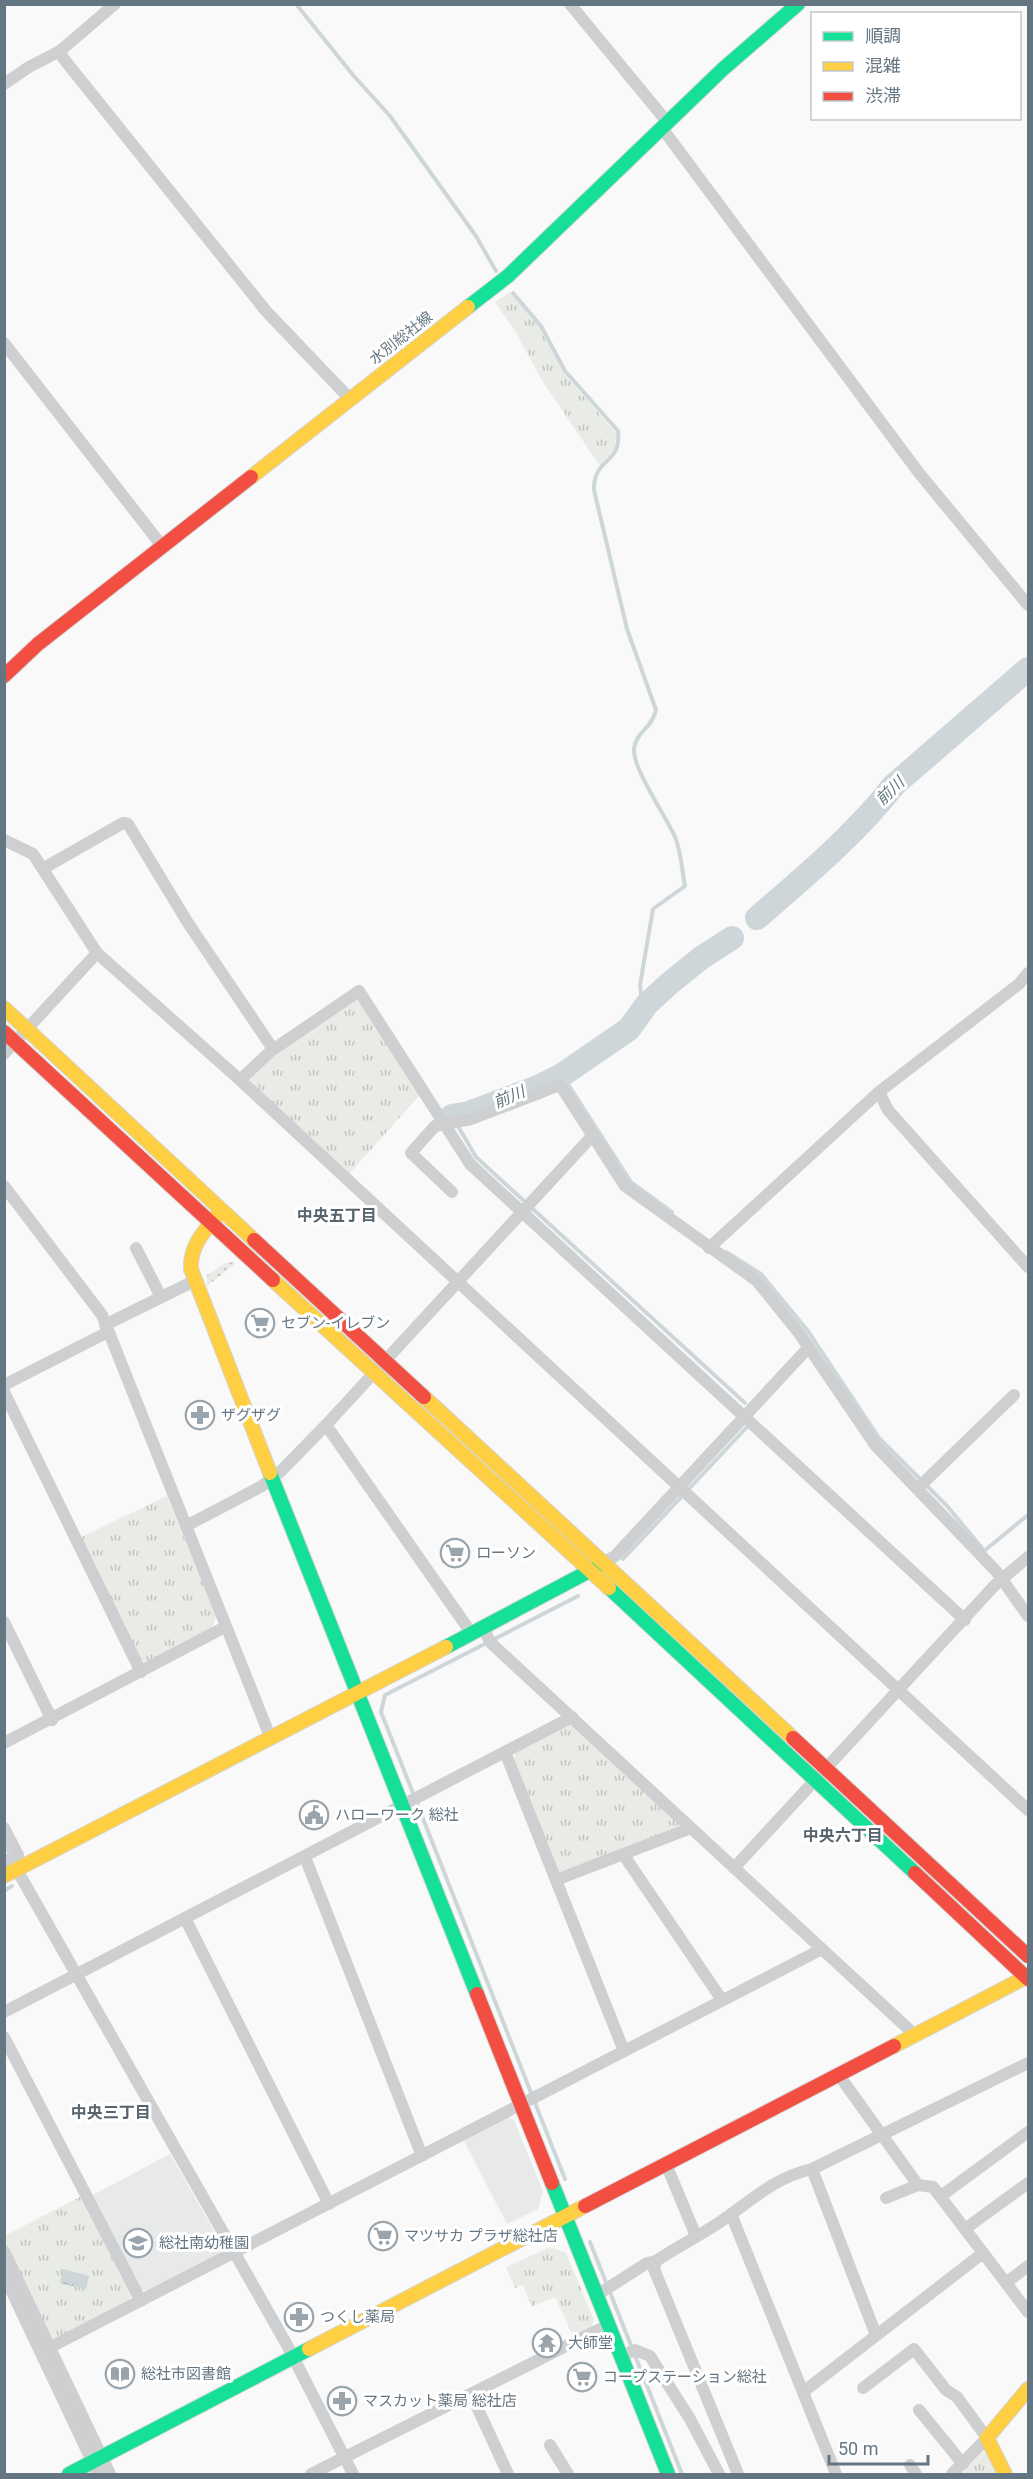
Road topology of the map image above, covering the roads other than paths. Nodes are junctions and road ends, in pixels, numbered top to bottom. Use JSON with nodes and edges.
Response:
{"nodes":[{"id":1,"x":116,"y":4,"type":"edge"},
{"id":2,"x":570,"y":4,"type":"edge"},
{"id":3,"x":798,"y":4,"type":"edge"},
{"id":4,"x":60,"y":51,"type":"junction"},
{"id":5,"x":4,"y":84,"type":"edge"},
{"id":6,"x":665,"y":126,"type":"junction"},
{"id":7,"x":4,"y":344,"type":"edge"},
{"id":8,"x":350,"y":399,"type":"junction"},
{"id":9,"x":162,"y":546,"type":"junction"},
{"id":10,"x":1029,"y":605,"type":"edge"},
{"id":11,"x":4,"y":676,"type":"edge"},
{"id":12,"x":4,"y":840,"type":"edge"},
{"id":13,"x":44,"y":868,"type":"junction"},
{"id":14,"x":97,"y":953,"type":"junction"},
{"id":15,"x":1029,"y":973,"type":"edge"},
{"id":16,"x":4,"y":1008,"type":"edge"},
{"id":17,"x":27,"y":1029,"type":"junction"},
{"id":18,"x":4,"y":1032,"type":"edge"},
{"id":19,"x":16,"y":1042,"type":"junction"},
{"id":20,"x":273,"y":1049,"type":"junction"},
{"id":21,"x":4,"y":1054,"type":"edge"},
{"id":22,"x":240,"y":1080,"type":"junction"},
{"id":23,"x":879,"y":1092,"type":"junction"},
{"id":24,"x":451,"y":1123,"type":"junction"},
{"id":25,"x":592,"y":1136,"type":"junction"},
{"id":26,"x":4,"y":1186,"type":"edge"},
{"id":27,"x":452,"y":1192,"type":"dead end"},
{"id":28,"x":527,"y":1208,"type":"junction"},
{"id":29,"x":221,"y":1210,"type":"junction"},
{"id":30,"x":212,"y":1223,"type":"junction"},
{"id":31,"x":712,"y":1245,"type":"junction"},
{"id":32,"x":136,"y":1248,"type":"dead end"},
{"id":33,"x":1026,"y":1260,"type":"edge"},
{"id":34,"x":194,"y":1281,"type":"junction"},
{"id":35,"x":457,"y":1282,"type":"junction"},
{"id":36,"x":161,"y":1297,"type":"junction"},
{"id":37,"x":107,"y":1328,"type":"junction"},
{"id":38,"x":809,"y":1347,"type":"junction"},
{"id":39,"x":385,"y":1361,"type":"junction"},
{"id":40,"x":374,"y":1372,"type":"junction"},
{"id":41,"x":4,"y":1385,"type":"edge"},
{"id":42,"x":4,"y":1392,"type":"edge"},
{"id":43,"x":1014,"y":1395,"type":"dead end"},
{"id":44,"x":744,"y":1416,"type":"junction"},
{"id":45,"x":326,"y":1425,"type":"junction"},
{"id":46,"x":271,"y":1479,"type":"junction"},
{"id":47,"x":922,"y":1485,"type":"junction"},
{"id":48,"x":682,"y":1491,"type":"junction"},
{"id":49,"x":186,"y":1526,"type":"junction"},
{"id":50,"x":1029,"y":1557,"type":"edge"},
{"id":51,"x":603,"y":1563,"type":"junction"},
{"id":52,"x":590,"y":1571,"type":"junction"},
{"id":53,"x":1004,"y":1577,"type":"junction"},
{"id":54,"x":1029,"y":1616,"type":"edge"},
{"id":55,"x":965,"y":1620,"type":"junction"},
{"id":56,"x":4,"y":1622,"type":"edge"},
{"id":57,"x":225,"y":1627,"type":"junction"},
{"id":58,"x":484,"y":1636,"type":"junction"},
{"id":59,"x":141,"y":1672,"type":"junction"},
{"id":60,"x":900,"y":1690,"type":"junction"},
{"id":61,"x":358,"y":1694,"type":"junction"},
{"id":62,"x":572,"y":1718,"type":"junction"},
{"id":63,"x":52,"y":1720,"type":"junction"},
{"id":64,"x":271,"y":1739,"type":"junction"},
{"id":65,"x":4,"y":1743,"type":"edge"},
{"id":66,"x":505,"y":1752,"type":"junction"},
{"id":67,"x":826,"y":1769,"type":"junction"},
{"id":68,"x":815,"y":1781,"type":"junction"},
{"id":69,"x":411,"y":1802,"type":"junction"},
{"id":70,"x":1029,"y":1810,"type":"edge"},
{"id":71,"x":4,"y":1828,"type":"edge"},
{"id":72,"x":691,"y":1828,"type":"junction"},
{"id":73,"x":623,"y":1854,"type":"junction"},
{"id":74,"x":305,"y":1857,"type":"junction"},
{"id":75,"x":4,"y":1858,"type":"edge"},
{"id":76,"x":734,"y":1868,"type":"junction"},
{"id":77,"x":11,"y":1873,"type":"edge"},
{"id":78,"x":556,"y":1880,"type":"junction"},
{"id":79,"x":185,"y":1918,"type":"junction"},
{"id":80,"x":822,"y":1949,"type":"junction"},
{"id":81,"x":1029,"y":1956,"type":"edge"},
{"id":82,"x":76,"y":1974,"type":"junction"},
{"id":83,"x":1028,"y":1978,"type":"edge"},
{"id":84,"x":722,"y":2000,"type":"junction"},
{"id":85,"x":4,"y":2012,"type":"edge"},
{"id":86,"x":915,"y":2035,"type":"junction"},
{"id":87,"x":4,"y":2037,"type":"edge"},
{"id":88,"x":624,"y":2051,"type":"junction"},
{"id":89,"x":1029,"y":2063,"type":"edge"},
{"id":90,"x":838,"y":2074,"type":"junction"},
{"id":91,"x":529,"y":2100,"type":"junction"},
{"id":92,"x":1029,"y":2132,"type":"edge"},
{"id":93,"x":880,"y":2134,"type":"junction"},
{"id":94,"x":422,"y":2156,"type":"junction"},
{"id":95,"x":666,"y":2164,"type":"junction"},
{"id":96,"x":812,"y":2169,"type":"junction"},
{"id":97,"x":1029,"y":2182,"type":"edge"},
{"id":98,"x":918,"y":2185,"type":"junction"},
{"id":99,"x":941,"y":2196,"type":"junction"},
{"id":100,"x":886,"y":2198,"type":"dead end"},
{"id":101,"x":329,"y":2204,"type":"junction"},
{"id":102,"x":731,"y":2214,"type":"junction"},
{"id":103,"x":566,"y":2217,"type":"junction"},
{"id":104,"x":965,"y":2229,"type":"junction"},
{"id":105,"x":696,"y":2236,"type":"junction"},
{"id":106,"x":4,"y":2251,"type":"edge"},
{"id":107,"x":235,"y":2253,"type":"junction"},
{"id":108,"x":983,"y":2253,"type":"junction"},
{"id":109,"x":656,"y":2261,"type":"junction"},
{"id":110,"x":1029,"y":2266,"type":"edge"},
{"id":111,"x":9,"y":2279,"type":"edge"},
{"id":112,"x":1006,"y":2283,"type":"junction"},
{"id":113,"x":604,"y":2290,"type":"junction"},
{"id":114,"x":141,"y":2301,"type":"junction"},
{"id":115,"x":1029,"y":2313,"type":"edge"},
{"id":116,"x":608,"y":2325,"type":"junction"},
{"id":117,"x":876,"y":2335,"type":"junction"},
{"id":118,"x":45,"y":2350,"type":"junction"},
{"id":119,"x":629,"y":2353,"type":"junction"},
{"id":120,"x":294,"y":2358,"type":"junction"},
{"id":121,"x":863,"y":2388,"type":"dead end"},
{"id":122,"x":1029,"y":2389,"type":"edge"},
{"id":123,"x":802,"y":2392,"type":"junction"},
{"id":124,"x":471,"y":2394,"type":"junction"},
{"id":125,"x":919,"y":2410,"type":"dead end"},
{"id":126,"x":987,"y":2438,"type":"junction"},
{"id":127,"x":550,"y":2445,"type":"dead end"},
{"id":128,"x":345,"y":2457,"type":"junction"},
{"id":129,"x":963,"y":2464,"type":"junction"},
{"id":130,"x":97,"y":2465,"type":"edge"},
{"id":131,"x":69,"y":2475,"type":"edge"},
{"id":132,"x":110,"y":2475,"type":"edge"},
{"id":133,"x":311,"y":2475,"type":"edge"},
{"id":134,"x":353,"y":2475,"type":"edge"},
{"id":135,"x":508,"y":2475,"type":"edge"},
{"id":136,"x":568,"y":2475,"type":"edge"},
{"id":137,"x":668,"y":2475,"type":"edge"},
{"id":138,"x":719,"y":2475,"type":"edge"},
{"id":139,"x":738,"y":2475,"type":"edge"},
{"id":140,"x":836,"y":2475,"type":"edge"},
{"id":141,"x":952,"y":2475,"type":"edge"},
{"id":142,"x":1005,"y":2475,"type":"edge"}],
"edges":[{"from":1,"to":4,"type":"street"},
{"from":2,"to":6,"type":"street"},
{"from":3,"to":6,"type":"street","name":"水別総社線"},
{"from":4,"to":5,"type":"street"},
{"from":4,"to":8,"type":"street"},
{"from":6,"to":8,"type":"street","name":"水別総社線"},
{"from":6,"to":10,"type":"street"},
{"from":7,"to":9,"type":"street"},
{"from":8,"to":9,"type":"street","name":"水別総社線"},
{"from":9,"to":11,"type":"street","name":"水別総社線"},
{"from":12,"to":13,"type":"street"},
{"from":13,"to":14,"type":"street"},
{"from":13,"to":20,"type":"street"},
{"from":14,"to":17,"type":"street"},
{"from":14,"to":22,"type":"street"},
{"from":15,"to":23,"type":"street"},
{"from":16,"to":17,"type":"street"},
{"from":17,"to":19,"type":"street"},
{"from":17,"to":29,"type":"street"},
{"from":18,"to":19,"type":"street"},
{"from":19,"to":21,"type":"street"},
{"from":19,"to":30,"type":"street"},
{"from":20,"to":22,"type":"street"},
{"from":20,"to":24,"type":"street"},
{"from":22,"to":35,"type":"street"},
{"from":23,"to":31,"type":"street"},
{"from":23,"to":33,"type":"street"},
{"from":24,"to":25,"type":"street"},
{"from":24,"to":27,"type":"street"},
{"from":24,"to":28,"type":"street"},
{"from":25,"to":28,"type":"street"},
{"from":25,"to":31,"type":"street"},
{"from":26,"to":37,"type":"street"},
{"from":28,"to":35,"type":"street"},
{"from":28,"to":44,"type":"street"},
{"from":29,"to":30,"type":"street"},
{"from":29,"to":39,"type":"street"},
{"from":30,"to":34,"type":"street"},
{"from":30,"to":40,"type":"street"},
{"from":31,"to":38,"type":"street"},
{"from":32,"to":36,"type":"street"},
{"from":34,"to":36,"type":"street"},
{"from":34,"to":46,"type":"street"},
{"from":35,"to":39,"type":"street"},
{"from":35,"to":48,"type":"street"},
{"from":36,"to":37,"type":"street"},
{"from":37,"to":41,"type":"street"},
{"from":37,"to":49,"type":"street"},
{"from":38,"to":44,"type":"street"},
{"from":38,"to":47,"type":"street"},
{"from":39,"to":40,"type":"street"},
{"from":39,"to":51,"type":"street"},
{"from":40,"to":45,"type":"street"},
{"from":40,"to":52,"type":"street"},
{"from":42,"to":59,"type":"street"},
{"from":43,"to":47,"type":"street"},
{"from":44,"to":48,"type":"street"},
{"from":44,"to":55,"type":"street"},
{"from":45,"to":46,"type":"street"},
{"from":45,"to":58,"type":"street"},
{"from":46,"to":49,"type":"street"},
{"from":46,"to":61,"type":"street"},
{"from":47,"to":53,"type":"street"},
{"from":48,"to":51,"type":"street"},
{"from":48,"to":60,"type":"street"},
{"from":49,"to":57,"type":"street"},
{"from":50,"to":53,"type":"street"},
{"from":51,"to":52,"type":"street"},
{"from":51,"to":67,"type":"street"},
{"from":52,"to":58,"type":"street"},
{"from":52,"to":68,"type":"street"},
{"from":53,"to":54,"type":"street"},
{"from":53,"to":55,"type":"street"},
{"from":55,"to":60,"type":"street"},
{"from":56,"to":63,"type":"street"},
{"from":57,"to":59,"type":"street"},
{"from":57,"to":64,"type":"street"},
{"from":58,"to":61,"type":"street"},
{"from":58,"to":62,"type":"street"},
{"from":59,"to":63,"type":"street"},
{"from":60,"to":67,"type":"street"},
{"from":60,"to":70,"type":"street"},
{"from":61,"to":64,"type":"street"},
{"from":61,"to":69,"type":"street"},
{"from":62,"to":66,"type":"street"},
{"from":62,"to":72,"type":"street"},
{"from":63,"to":65,"type":"street"},
{"from":64,"to":77,"type":"street"},
{"from":66,"to":69,"type":"street"},
{"from":66,"to":78,"type":"street"},
{"from":67,"to":68,"type":"street"},
{"from":67,"to":81,"type":"street"},
{"from":68,"to":76,"type":"street"},
{"from":68,"to":83,"type":"street"},
{"from":69,"to":74,"type":"street"},
{"from":69,"to":91,"type":"street"},
{"from":71,"to":77,"type":"street"},
{"from":72,"to":73,"type":"street"},
{"from":72,"to":76,"type":"street"},
{"from":73,"to":78,"type":"street"},
{"from":73,"to":84,"type":"street"},
{"from":74,"to":79,"type":"street"},
{"from":74,"to":94,"type":"street"},
{"from":75,"to":77,"type":"street"},
{"from":76,"to":80,"type":"street"},
{"from":77,"to":82,"type":"street"},
{"from":78,"to":88,"type":"street"},
{"from":79,"to":82,"type":"street"},
{"from":79,"to":101,"type":"street"},
{"from":80,"to":84,"type":"street"},
{"from":80,"to":86,"type":"street"},
{"from":82,"to":85,"type":"street"},
{"from":82,"to":107,"type":"street"},
{"from":83,"to":86,"type":"street"},
{"from":84,"to":88,"type":"street"},
{"from":86,"to":90,"type":"street"},
{"from":87,"to":114,"type":"street"},
{"from":88,"to":91,"type":"street"},
{"from":89,"to":93,"type":"street"},
{"from":90,"to":93,"type":"street"},
{"from":90,"to":95,"type":"street"},
{"from":91,"to":94,"type":"street"},
{"from":91,"to":103,"type":"street"},
{"from":92,"to":99,"type":"street"},
{"from":93,"to":96,"type":"street"},
{"from":93,"to":98,"type":"street"},
{"from":94,"to":101,"type":"street"},
{"from":95,"to":103,"type":"street"},
{"from":95,"to":105,"type":"street"},
{"from":96,"to":102,"type":"street"},
{"from":96,"to":117,"type":"street"},
{"from":97,"to":104,"type":"street"},
{"from":98,"to":99,"type":"street"},
{"from":98,"to":100,"type":"street"},
{"from":99,"to":104,"type":"street"},
{"from":101,"to":107,"type":"street"},
{"from":102,"to":105,"type":"street"},
{"from":102,"to":123,"type":"street"},
{"from":103,"to":113,"type":"street"},
{"from":103,"to":120,"type":"street"},
{"from":104,"to":108,"type":"street"},
{"from":105,"to":109,"type":"street"},
{"from":106,"to":111,"type":"street"},
{"from":107,"to":114,"type":"street"},
{"from":107,"to":120,"type":"street"},
{"from":108,"to":112,"type":"street"},
{"from":108,"to":117,"type":"street"},
{"from":109,"to":113,"type":"street"},
{"from":109,"to":139,"type":"street"},
{"from":110,"to":112,"type":"street"},
{"from":111,"to":118,"type":"street"},
{"from":112,"to":115,"type":"street"},
{"from":113,"to":116,"type":"street"},
{"from":114,"to":118,"type":"street"},
{"from":116,"to":119,"type":"street"},
{"from":116,"to":124,"type":"street"},
{"from":117,"to":123,"type":"street"},
{"from":118,"to":130,"type":"street"},
{"from":119,"to":137,"type":"street"},
{"from":119,"to":138,"type":"street"},
{"from":120,"to":128,"type":"street"},
{"from":120,"to":130,"type":"street"},
{"from":121,"to":126,"type":"street"},
{"from":122,"to":126,"type":"street"},
{"from":123,"to":140,"type":"street"},
{"from":124,"to":128,"type":"street"},
{"from":124,"to":135,"type":"street"},
{"from":125,"to":129,"type":"street"},
{"from":126,"to":129,"type":"street"},
{"from":126,"to":142,"type":"street"},
{"from":127,"to":136,"type":"street"},
{"from":128,"to":133,"type":"street"},
{"from":128,"to":134,"type":"street"},
{"from":129,"to":141,"type":"street"},
{"from":130,"to":131,"type":"street"},
{"from":130,"to":132,"type":"street"}]}
